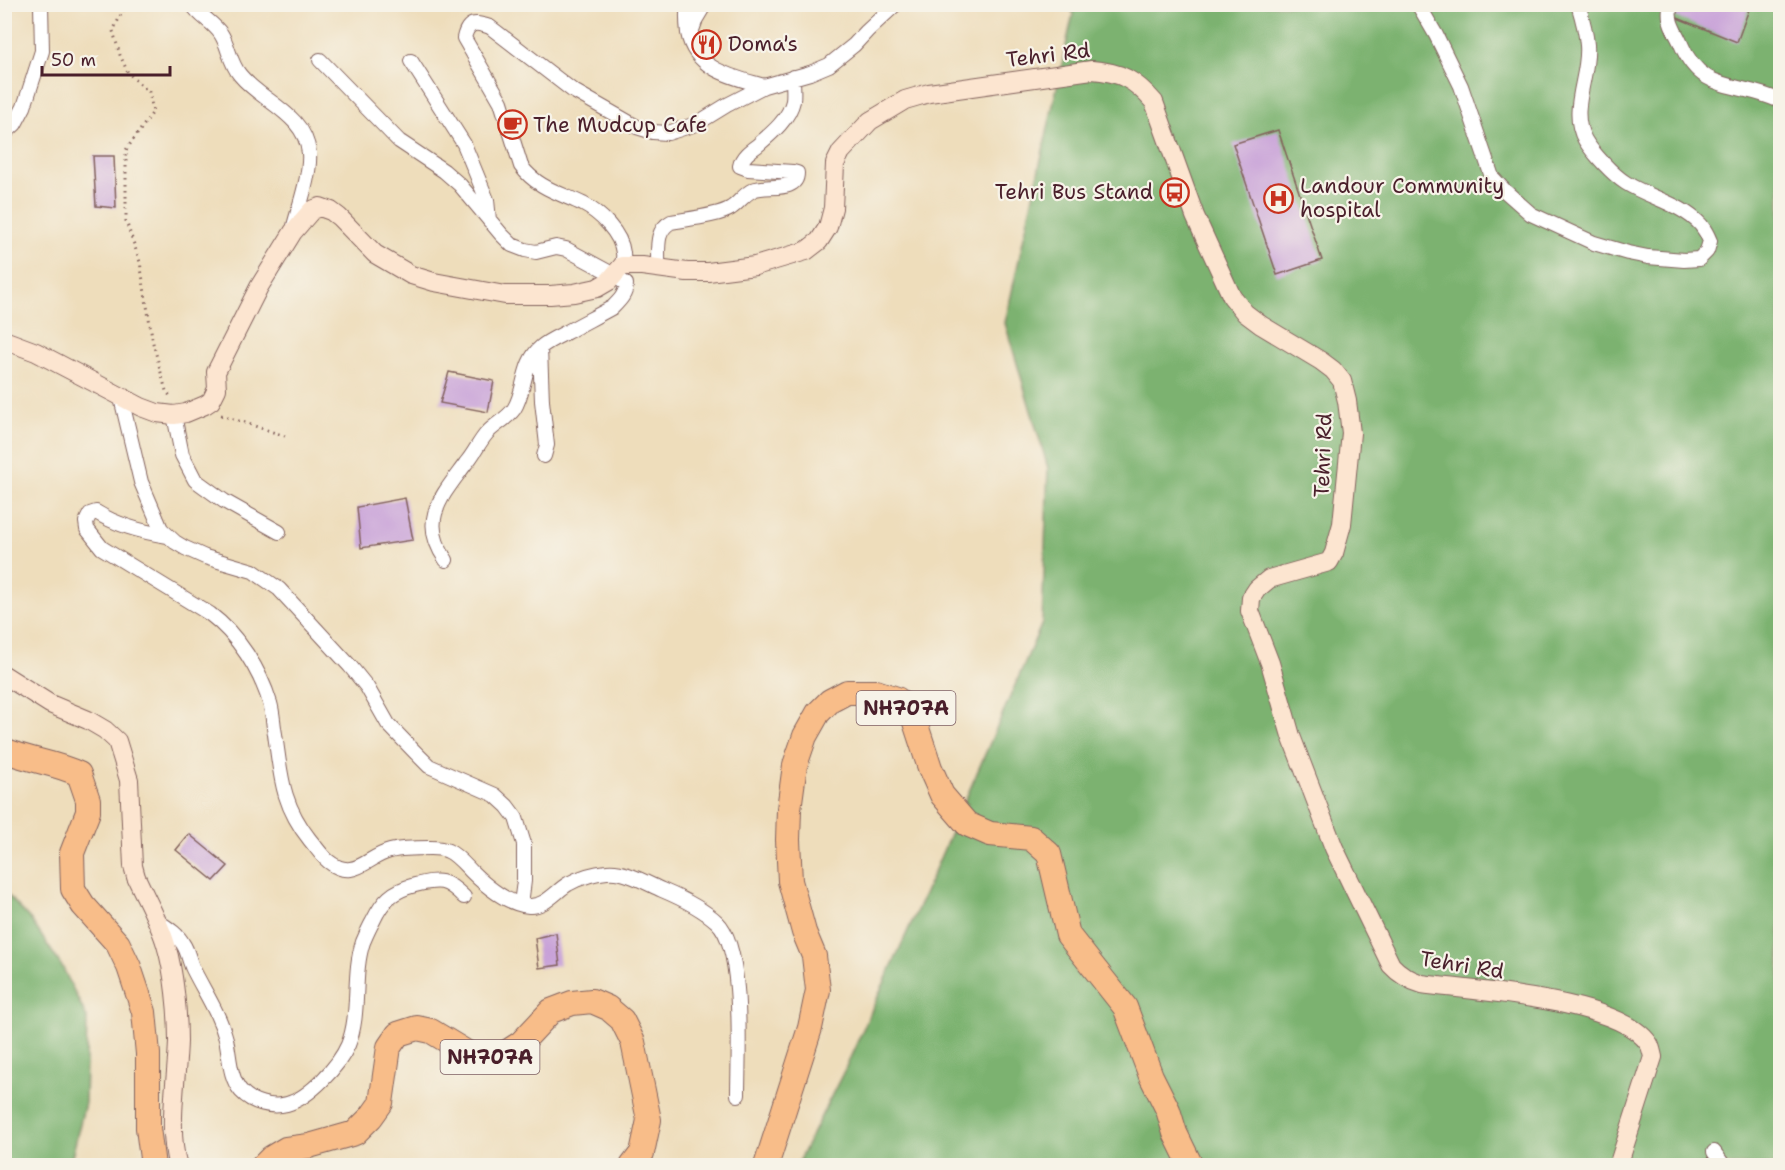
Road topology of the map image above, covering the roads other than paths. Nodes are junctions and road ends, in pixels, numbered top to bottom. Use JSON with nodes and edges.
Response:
{"nodes":[{"id":1,"x":41,"y":4,"type":"edge"},
{"id":2,"x":192,"y":4,"type":"edge"},
{"id":3,"x":688,"y":4,"type":"edge"},
{"id":4,"x":705,"y":4,"type":"edge"},
{"id":5,"x":896,"y":4,"type":"edge"},
{"id":6,"x":1418,"y":4,"type":"edge"},
{"id":7,"x":1578,"y":4,"type":"edge"},
{"id":8,"x":1670,"y":4,"type":"edge"},
{"id":9,"x":689,"y":38,"type":"junction"},
{"id":10,"x":320,"y":60,"type":"dead end"},
{"id":11,"x":411,"y":61,"type":"dead end"},
{"id":12,"x":793,"y":77,"type":"junction"},
{"id":13,"x":764,"y":86,"type":"junction"},
{"id":14,"x":1780,"y":101,"type":"edge"},
{"id":15,"x":4,"y":134,"type":"edge"},
{"id":16,"x":489,"y":220,"type":"junction"},
{"id":17,"x":292,"y":232,"type":"junction"},
{"id":18,"x":658,"y":268,"type":"junction"},
{"id":19,"x":618,"y":271,"type":"junction"},
{"id":20,"x":4,"y":340,"type":"edge"},
{"id":21,"x":540,"y":348,"type":"junction"},
{"id":22,"x":121,"y":398,"type":"junction"},
{"id":23,"x":180,"y":414,"type":"junction"},
{"id":24,"x":544,"y":456,"type":"dead end"},
{"id":25,"x":279,"y":532,"type":"dead end"},
{"id":26,"x":168,"y":536,"type":"junction"},
{"id":27,"x":446,"y":560,"type":"dead end"},
{"id":28,"x":4,"y":675,"type":"edge"},
{"id":29,"x":4,"y":750,"type":"edge"},
{"id":30,"x":464,"y":897,"type":"dead end"},
{"id":31,"x":521,"y":904,"type":"junction"},
{"id":32,"x":156,"y":920,"type":"junction"},
{"id":33,"x":738,"y":1095,"type":"dead end"},
{"id":34,"x":1714,"y":1152,"type":"dead end"},
{"id":35,"x":153,"y":1166,"type":"edge"},
{"id":36,"x":178,"y":1166,"type":"edge"},
{"id":37,"x":263,"y":1166,"type":"edge"},
{"id":38,"x":632,"y":1166,"type":"edge"},
{"id":39,"x":766,"y":1166,"type":"edge"},
{"id":40,"x":1191,"y":1166,"type":"edge"},
{"id":41,"x":1618,"y":1166,"type":"edge"},
{"id":42,"x":1724,"y":1166,"type":"edge"}],
"edges":[{"from":1,"to":15,"type":"street"},
{"from":2,"to":17,"type":"street"},
{"from":3,"to":9,"type":"street"},
{"from":4,"to":9,"type":"street"},
{"from":5,"to":12,"type":"street"},
{"from":6,"to":7,"type":"street"},
{"from":8,"to":14,"type":"street"},
{"from":9,"to":13,"type":"street"},
{"from":10,"to":16,"type":"street"},
{"from":11,"to":16,"type":"street"},
{"from":12,"to":13,"type":"street"},
{"from":12,"to":18,"type":"street"},
{"from":13,"to":19,"type":"street"},
{"from":16,"to":19,"type":"street"},
{"from":17,"to":19,"type":"street"},
{"from":17,"to":23,"type":"street"},
{"from":18,"to":19,"type":"street","name":"Tehri Rd"},
{"from":18,"to":41,"type":"street","name":"Tehri Rd"},
{"from":19,"to":21,"type":"street"},
{"from":20,"to":22,"type":"street"},
{"from":21,"to":24,"type":"street"},
{"from":21,"to":27,"type":"street"},
{"from":22,"to":23,"type":"street"},
{"from":22,"to":26,"type":"street"},
{"from":23,"to":25,"type":"street"},
{"from":26,"to":31,"type":"street"},
{"from":26,"to":31,"type":"street"},
{"from":28,"to":32,"type":"street"},
{"from":29,"to":35,"type":"highway"},
{"from":30,"to":32,"type":"street"},
{"from":31,"to":33,"type":"street"},
{"from":32,"to":36,"type":"street"},
{"from":34,"to":42,"type":"street"},
{"from":37,"to":38,"type":"highway","number":"NH707A"},
{"from":39,"to":40,"type":"highway","number":"NH707A"}]}
